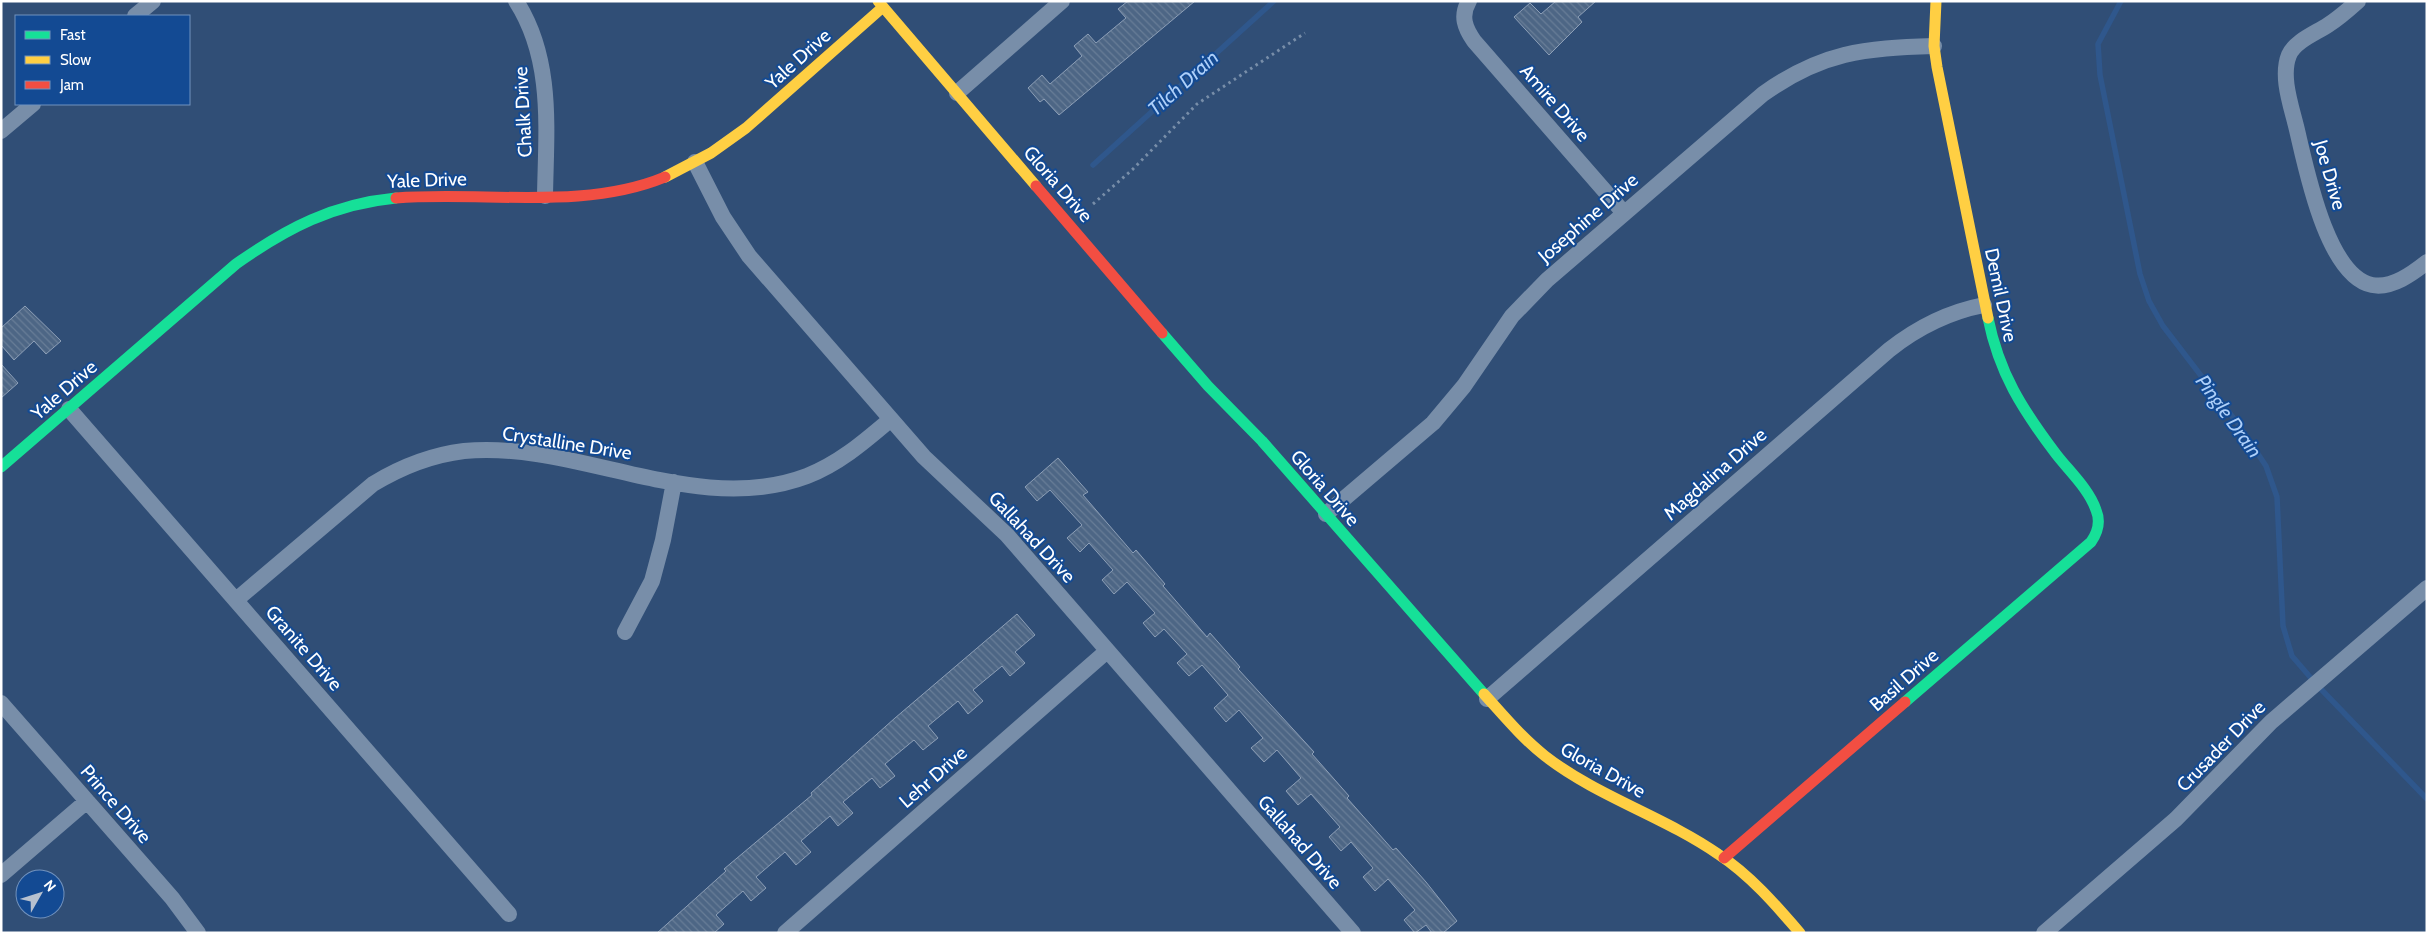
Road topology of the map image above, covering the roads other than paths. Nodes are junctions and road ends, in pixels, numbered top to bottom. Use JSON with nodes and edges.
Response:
{"nodes":[{"id":1,"x":153,"y":1,"type":"edge"},
{"id":2,"x":516,"y":1,"type":"edge"},
{"id":3,"x":1062,"y":1,"type":"edge"},
{"id":4,"x":1936,"y":1,"type":"edge"},
{"id":5,"x":2358,"y":1,"type":"edge"},
{"id":6,"x":880,"y":4,"type":"edge"},
{"id":7,"x":1466,"y":8,"type":"edge"},
{"id":8,"x":136,"y":15,"type":"edge"},
{"id":9,"x":1934,"y":46,"type":"junction"},
{"id":10,"x":957,"y":93,"type":"junction"},
{"id":11,"x":32,"y":105,"type":"edge"},
{"id":12,"x":1,"y":131,"type":"edge"},
{"id":13,"x":695,"y":162,"type":"junction"},
{"id":14,"x":545,"y":196,"type":"junction"},
{"id":15,"x":1624,"y":213,"type":"junction"},
{"id":16,"x":2427,"y":262,"type":"edge"},
{"id":17,"x":1984,"y":305,"type":"junction"},
{"id":18,"x":69,"y":409,"type":"junction"},
{"id":19,"x":891,"y":419,"type":"junction"},
{"id":20,"x":1,"y":467,"type":"edge"},
{"id":21,"x":674,"y":482,"type":"junction"},
{"id":22,"x":1326,"y":514,"type":"junction"},
{"id":23,"x":2101,"y":524,"type":"joint"},
{"id":24,"x":2427,"y":588,"type":"edge"},
{"id":25,"x":236,"y":600,"type":"junction"},
{"id":26,"x":625,"y":632,"type":"dead end"},
{"id":27,"x":1107,"y":651,"type":"junction"},
{"id":28,"x":1487,"y":699,"type":"junction"},
{"id":29,"x":1,"y":703,"type":"edge"},
{"id":30,"x":87,"y":801,"type":"junction"},
{"id":31,"x":1724,"y":858,"type":"junction"},
{"id":32,"x":1,"y":875,"type":"edge"},
{"id":33,"x":509,"y":914,"type":"dead end"},
{"id":34,"x":198,"y":933,"type":"edge"},
{"id":35,"x":784,"y":933,"type":"edge"},
{"id":36,"x":1353,"y":933,"type":"edge"},
{"id":37,"x":1800,"y":933,"type":"edge"},
{"id":38,"x":2044,"y":933,"type":"edge"}],
"edges":[{"from":1,"to":8,"type":"street"},
{"from":2,"to":14,"type":"street","name":"Chalk Drive"},
{"from":3,"to":10,"type":"street"},
{"from":4,"to":9,"type":"street","name":"Demil Drive"},
{"from":5,"to":16,"type":"street","name":"Joe Drive"},
{"from":6,"to":10,"type":"street","name":"Gloria Drive"},
{"from":6,"to":13,"type":"street","name":"Yale Drive"},
{"from":7,"to":15,"type":"street","name":"Amire Drive"},
{"from":9,"to":15,"type":"street","name":"Josephine Drive"},
{"from":9,"to":17,"type":"street","name":"Demil Drive"},
{"from":10,"to":22,"type":"street","name":"Gloria Drive"},
{"from":11,"to":12,"type":"street"},
{"from":13,"to":14,"type":"street","name":"Yale Drive"},
{"from":13,"to":19,"type":"street","name":"Gallahad Drive"},
{"from":14,"to":18,"type":"street","name":"Yale Drive"},
{"from":15,"to":22,"type":"street","name":"Josephine Drive"},
{"from":17,"to":23,"type":"street","name":"Demil Drive"},
{"from":17,"to":28,"type":"street","name":"Magdalina Drive"},
{"from":18,"to":20,"type":"street","name":"Yale Drive"},
{"from":18,"to":25,"type":"street","name":"Granite Drive"},
{"from":19,"to":21,"type":"street","name":"Crystalline Drive"},
{"from":19,"to":27,"type":"street","name":"Gallahad Drive"},
{"from":21,"to":25,"type":"street","name":"Crystalline Drive"},
{"from":21,"to":26,"type":"street"},
{"from":22,"to":28,"type":"street","name":"Gloria Drive"},
{"from":23,"to":31,"type":"street","name":"Basil Drive"},
{"from":24,"to":38,"type":"street","name":"Crusader Drive"},
{"from":25,"to":33,"type":"street","name":"Granite Drive"},
{"from":27,"to":35,"type":"street","name":"Lehr Drive"},
{"from":27,"to":36,"type":"street","name":"Gallahad Drive"},
{"from":28,"to":31,"type":"street","name":"Gloria Drive"},
{"from":29,"to":30,"type":"street","name":"Prince Drive"},
{"from":30,"to":32,"type":"street"},
{"from":30,"to":34,"type":"street","name":"Prince Drive"},
{"from":31,"to":37,"type":"street","name":"Gloria Drive"}]}
